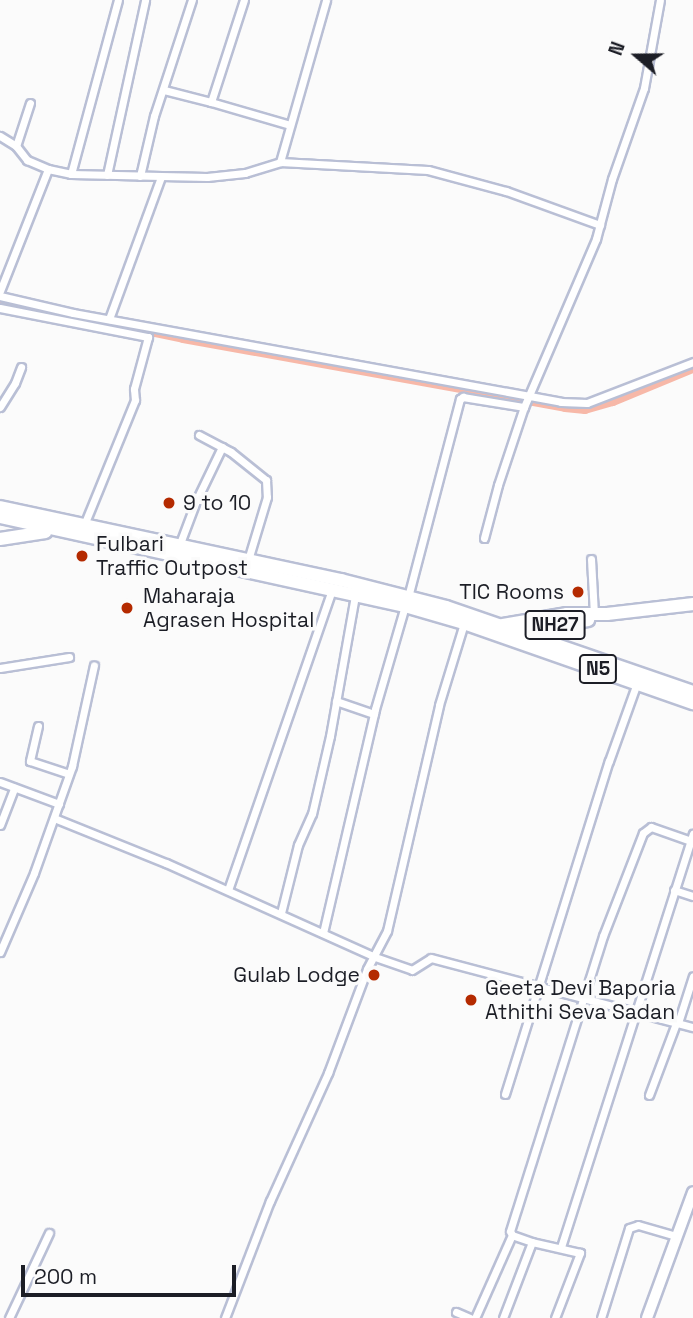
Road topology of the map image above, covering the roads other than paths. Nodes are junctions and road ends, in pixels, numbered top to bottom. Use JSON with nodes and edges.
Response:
{"nodes":[{"id":1,"x":118,"y":0,"type":"edge"},
{"id":2,"x":145,"y":0,"type":"edge"},
{"id":3,"x":192,"y":0,"type":"edge"},
{"id":4,"x":244,"y":0,"type":"edge"},
{"id":5,"x":326,"y":0,"type":"edge"},
{"id":6,"x":660,"y":0,"type":"edge"},
{"id":7,"x":164,"y":90,"type":"junction"},
{"id":8,"x":211,"y":102,"type":"junction"},
{"id":9,"x":30,"y":103,"type":"dead end"},
{"id":10,"x":290,"y":125,"type":"junction"},
{"id":11,"x":0,"y":136,"type":"edge"},
{"id":12,"x":16,"y":146,"type":"junction"},
{"id":13,"x":280,"y":162,"type":"junction"},
{"id":14,"x":47,"y":169,"type":"junction"},
{"id":15,"x":71,"y":174,"type":"junction"},
{"id":16,"x":107,"y":175,"type":"junction"},
{"id":17,"x":140,"y":176,"type":"junction"},
{"id":18,"x":161,"y":177,"type":"junction"},
{"id":19,"x":600,"y":225,"type":"junction"},
{"id":20,"x":0,"y":294,"type":"edge"},
{"id":21,"x":0,"y":308,"type":"edge"},
{"id":22,"x":109,"y":320,"type":"junction"},
{"id":23,"x":693,"y":362,"type":"edge"},
{"id":24,"x":20,"y":367,"type":"dead end"},
{"id":25,"x":528,"y":397,"type":"junction"},
{"id":26,"x":0,"y":407,"type":"edge"},
{"id":27,"x":524,"y":407,"type":"junction"},
{"id":28,"x":199,"y":435,"type":"dead end"},
{"id":29,"x":222,"y":447,"type":"junction"},
{"id":30,"x":0,"y":507,"type":"edge"},
{"id":31,"x":0,"y":517,"type":"edge"},
{"id":32,"x":84,"y":525,"type":"junction"},
{"id":33,"x":66,"y":531,"type":"junction"},
{"id":34,"x":484,"y":538,"type":"dead end"},
{"id":35,"x":0,"y":539,"type":"edge"},
{"id":36,"x":179,"y":546,"type":"junction"},
{"id":37,"x":591,"y":559,"type":"dead end"},
{"id":38,"x":247,"y":561,"type":"junction"},
{"id":39,"x":332,"y":590,"type":"junction"},
{"id":40,"x":355,"y":595,"type":"junction"},
{"id":41,"x":406,"y":601,"type":"junction"},
{"id":42,"x":693,"y":604,"type":"edge"},
{"id":43,"x":598,"y":615,"type":"junction"},
{"id":44,"x":464,"y":623,"type":"junction"},
{"id":45,"x":571,"y":623,"type":"junction"},
{"id":46,"x":502,"y":631,"type":"junction"},
{"id":47,"x":520,"y":631,"type":"junction"},
{"id":48,"x":565,"y":646,"type":"junction"},
{"id":49,"x":69,"y":657,"type":"dead end"},
{"id":50,"x":94,"y":665,"type":"dead end"},
{"id":51,"x":0,"y":668,"type":"edge"},
{"id":52,"x":637,"y":683,"type":"junction"},
{"id":53,"x":693,"y":692,"type":"edge"},
{"id":54,"x":336,"y":701,"type":"junction"},
{"id":55,"x":693,"y":703,"type":"edge"},
{"id":56,"x":374,"y":714,"type":"junction"},
{"id":57,"x":38,"y":726,"type":"dead end"},
{"id":58,"x":69,"y":774,"type":"junction"},
{"id":59,"x":0,"y":782,"type":"edge"},
{"id":60,"x":14,"y":788,"type":"junction"},
{"id":61,"x":59,"y":804,"type":"junction"},
{"id":62,"x":54,"y":818,"type":"junction"},
{"id":63,"x":0,"y":825,"type":"edge"},
{"id":64,"x":692,"y":837,"type":"edge"},
{"id":65,"x":228,"y":890,"type":"junction"},
{"id":66,"x":674,"y":890,"type":"junction"},
{"id":67,"x":693,"y":896,"type":"edge"},
{"id":68,"x":281,"y":914,"type":"junction"},
{"id":69,"x":323,"y":933,"type":"junction"},
{"id":70,"x":0,"y":950,"type":"edge"},
{"id":71,"x":375,"y":957,"type":"junction"},
{"id":72,"x":693,"y":976,"type":"edge"},
{"id":73,"x":537,"y":988,"type":"junction"},
{"id":74,"x":582,"y":999,"type":"junction"},
{"id":75,"x":635,"y":1012,"type":"junction"},
{"id":76,"x":677,"y":1023,"type":"junction"},
{"id":77,"x":693,"y":1027,"type":"edge"},
{"id":78,"x":505,"y":1094,"type":"dead end"},
{"id":79,"x":649,"y":1095,"type":"dead end"},
{"id":80,"x":693,"y":1192,"type":"edge"},
{"id":81,"x":49,"y":1233,"type":"dead end"},
{"id":82,"x":512,"y":1235,"type":"junction"},
{"id":83,"x":676,"y":1236,"type":"junction"},
{"id":84,"x":532,"y":1242,"type":"junction"},
{"id":85,"x":561,"y":1247,"type":"junction"},
{"id":86,"x":456,"y":1312,"type":"dead end"},
{"id":87,"x":9,"y":1318,"type":"edge"},
{"id":88,"x":225,"y":1318,"type":"edge"},
{"id":89,"x":470,"y":1318,"type":"edge"},
{"id":90,"x":475,"y":1318,"type":"edge"},
{"id":91,"x":503,"y":1318,"type":"edge"},
{"id":92,"x":555,"y":1318,"type":"edge"},
{"id":93,"x":601,"y":1318,"type":"edge"},
{"id":94,"x":648,"y":1318,"type":"edge"}],
"edges":[{"from":1,"to":15,"type":"street"},
{"from":2,"to":16,"type":"street"},
{"from":3,"to":7,"type":"street"},
{"from":4,"to":8,"type":"street"},
{"from":5,"to":10,"type":"street"},
{"from":6,"to":19,"type":"street"},
{"from":7,"to":8,"type":"street"},
{"from":7,"to":17,"type":"street"},
{"from":8,"to":10,"type":"street"},
{"from":9,"to":12,"type":"street"},
{"from":10,"to":13,"type":"street"},
{"from":11,"to":12,"type":"street"},
{"from":12,"to":14,"type":"street"},
{"from":13,"to":18,"type":"street"},
{"from":13,"to":19,"type":"street"},
{"from":14,"to":15,"type":"street"},
{"from":14,"to":20,"type":"street"},
{"from":15,"to":16,"type":"street"},
{"from":16,"to":17,"type":"street"},
{"from":17,"to":18,"type":"street"},
{"from":18,"to":22,"type":"street"},
{"from":19,"to":25,"type":"street"},
{"from":20,"to":22,"type":"street"},
{"from":21,"to":32,"type":"street"},
{"from":22,"to":25,"type":"street"},
{"from":23,"to":25,"type":"street"},
{"from":24,"to":26,"type":"street"},
{"from":25,"to":27,"type":"street"},
{"from":27,"to":34,"type":"street"},
{"from":27,"to":41,"type":"street"},
{"from":28,"to":29,"type":"street"},
{"from":29,"to":36,"type":"street"},
{"from":29,"to":38,"type":"street"},
{"from":30,"to":32,"type":"highway","number":"NH27"},
{"from":31,"to":33,"type":"highway","number":"NH27"},
{"from":32,"to":36,"type":"highway","number":"NH27"},
{"from":33,"to":35,"type":"highway","number":"NH27"},
{"from":33,"to":39,"type":"highway","number":"NH27"},
{"from":36,"to":38,"type":"highway","number":"NH27"},
{"from":37,"to":43,"type":"street"},
{"from":38,"to":41,"type":"highway","number":"NH27"},
{"from":39,"to":40,"type":"highway","number":"NH27"},
{"from":39,"to":65,"type":"street"},
{"from":40,"to":41,"type":"highway","number":"NH27"},
{"from":40,"to":54,"type":"street"},
{"from":41,"to":44,"type":"highway","number":"NH27"},
{"from":41,"to":46,"type":"highway","number":"NH27"},
{"from":41,"to":56,"type":"street"},
{"from":42,"to":43,"type":"highway","number":"NH27"},
{"from":43,"to":45,"type":"highway","number":"NH27"},
{"from":43,"to":46,"type":"highway","number":"NH27"},
{"from":44,"to":46,"type":"highway","number":"NH27"},
{"from":44,"to":71,"type":"street"},
{"from":45,"to":47,"type":"highway","number":"NH27"},
{"from":45,"to":48,"type":"highway"},
{"from":46,"to":47,"type":"highway","number":"NH27"},
{"from":46,"to":52,"type":"highway","number":"N5"},
{"from":47,"to":48,"type":"highway","number":"N5"},
{"from":48,"to":53,"type":"highway","number":"N5"},
{"from":49,"to":51,"type":"street"},
{"from":50,"to":58,"type":"street"},
{"from":52,"to":55,"type":"highway","number":"N5"},
{"from":52,"to":73,"type":"street"},
{"from":54,"to":56,"type":"street"},
{"from":54,"to":68,"type":"street"},
{"from":56,"to":69,"type":"street"},
{"from":57,"to":58,"type":"street"},
{"from":58,"to":61,"type":"street"},
{"from":59,"to":60,"type":"street"},
{"from":60,"to":61,"type":"street"},
{"from":60,"to":63,"type":"street"},
{"from":61,"to":62,"type":"street"},
{"from":62,"to":65,"type":"street"},
{"from":62,"to":70,"type":"street"},
{"from":64,"to":66,"type":"street"},
{"from":64,"to":74,"type":"street"},
{"from":65,"to":68,"type":"street"},
{"from":66,"to":67,"type":"street"},
{"from":66,"to":75,"type":"street"},
{"from":68,"to":69,"type":"street"},
{"from":69,"to":71,"type":"street"},
{"from":71,"to":73,"type":"street"},
{"from":71,"to":88,"type":"street"},
{"from":72,"to":76,"type":"street"},
{"from":73,"to":74,"type":"street"},
{"from":73,"to":78,"type":"street"},
{"from":74,"to":75,"type":"street"},
{"from":74,"to":82,"type":"street"},
{"from":75,"to":76,"type":"street"},
{"from":75,"to":85,"type":"street"},
{"from":76,"to":77,"type":"street"},
{"from":76,"to":79,"type":"street"},
{"from":80,"to":83,"type":"main road"},
{"from":81,"to":87,"type":"street"},
{"from":82,"to":84,"type":"street"},
{"from":82,"to":90,"type":"street"},
{"from":83,"to":93,"type":"street"},
{"from":83,"to":94,"type":"main road"},
{"from":84,"to":85,"type":"street"},
{"from":84,"to":91,"type":"street"},
{"from":85,"to":92,"type":"street"},
{"from":86,"to":89,"type":"street"}]}
